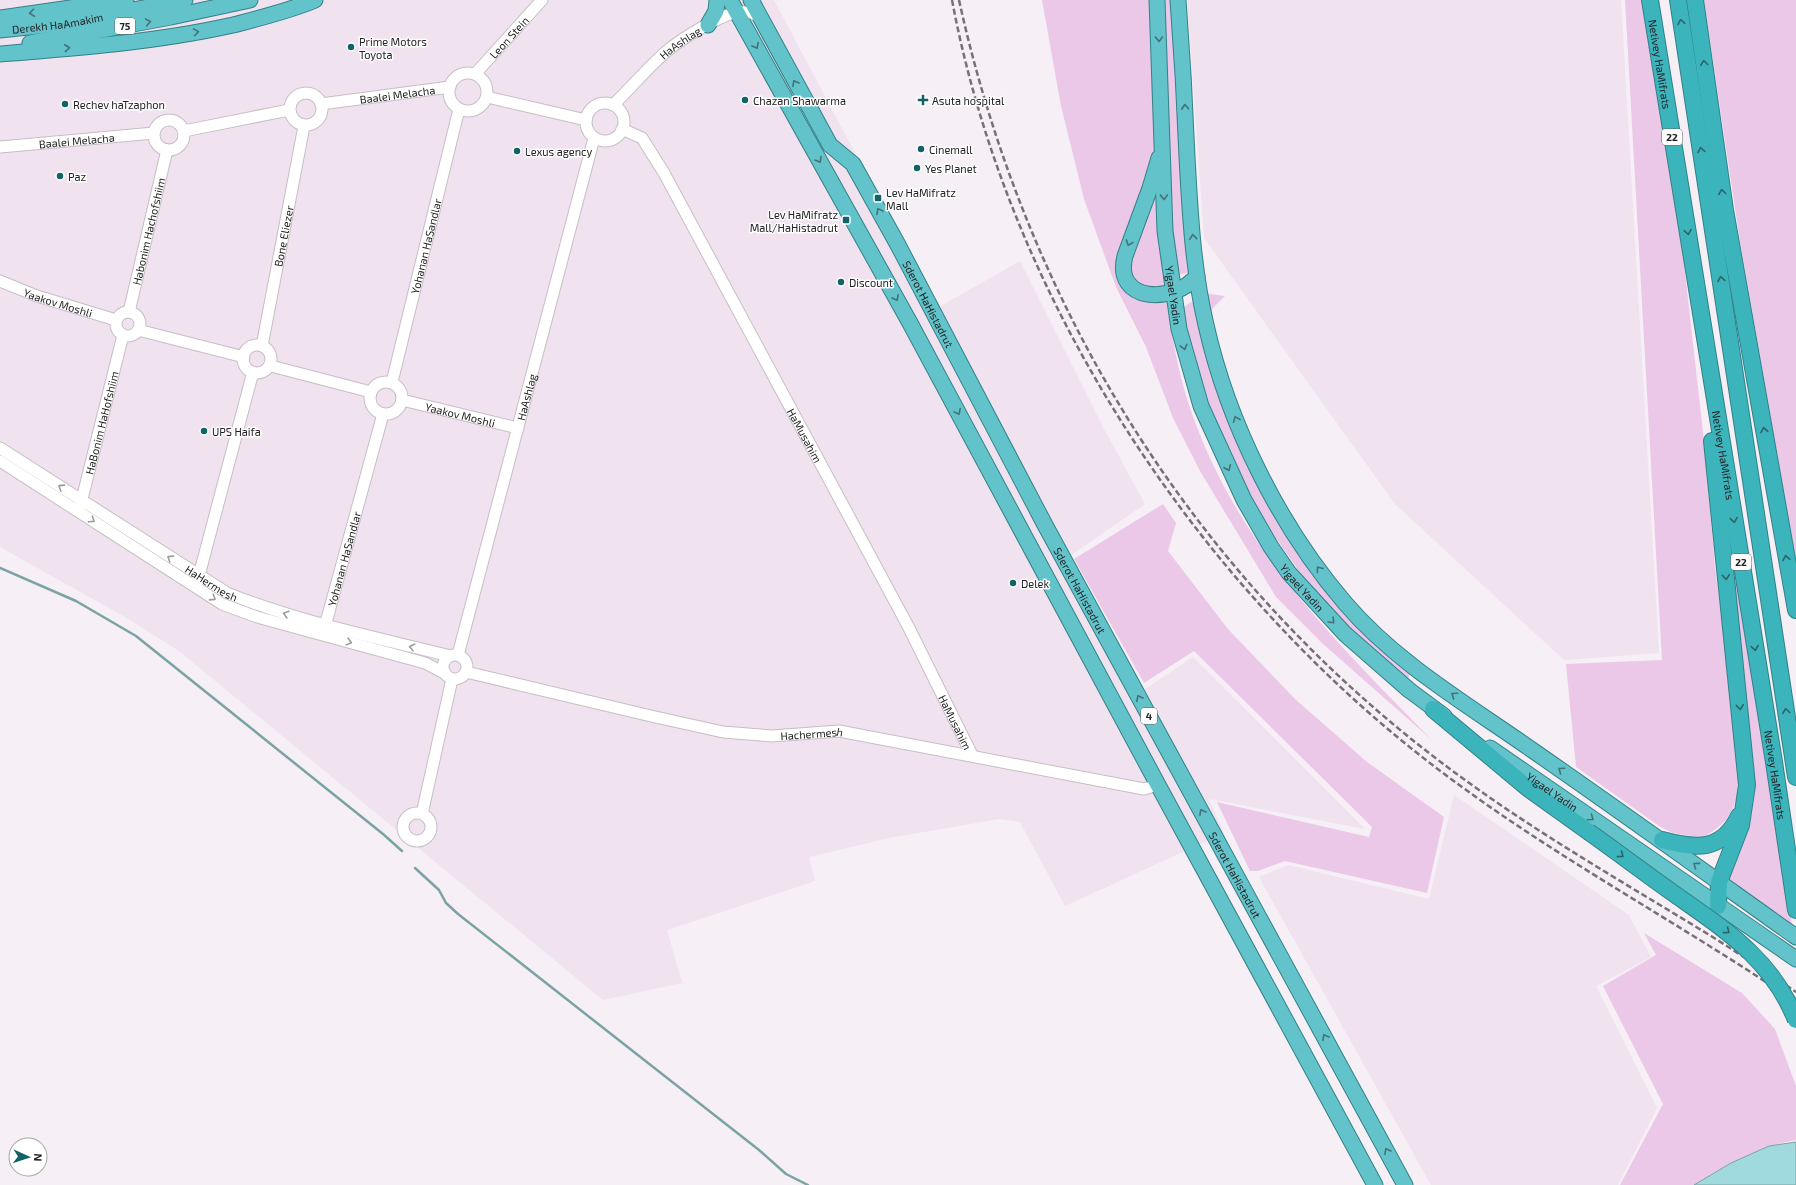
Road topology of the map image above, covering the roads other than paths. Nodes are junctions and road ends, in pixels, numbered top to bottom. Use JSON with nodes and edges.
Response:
{"nodes":[{"id":1,"x":126,"y":0,"type":"edge"},
{"id":2,"x":130,"y":0,"type":"edge"},
{"id":3,"x":185,"y":0,"type":"edge"},
{"id":4,"x":250,"y":0,"type":"edge"},
{"id":5,"x":315,"y":0,"type":"edge"},
{"id":6,"x":542,"y":0,"type":"edge"},
{"id":7,"x":717,"y":0,"type":"edge"},
{"id":8,"x":751,"y":0,"type":"edge"},
{"id":9,"x":1158,"y":0,"type":"edge"},
{"id":10,"x":1178,"y":0,"type":"edge"},
{"id":11,"x":1650,"y":0,"type":"edge"},
{"id":12,"x":1678,"y":0,"type":"edge"},
{"id":13,"x":1695,"y":0,"type":"edge"},
{"id":14,"x":733,"y":6,"type":"edge"},
{"id":15,"x":0,"y":18,"type":"edge"},
{"id":16,"x":762,"y":20,"type":"junction"},
{"id":17,"x":66,"y":23,"type":"junction"},
{"id":18,"x":708,"y":25,"type":"junction"},
{"id":19,"x":0,"y":30,"type":"edge"},
{"id":20,"x":0,"y":49,"type":"edge"},
{"id":21,"x":0,"y":54,"type":"edge"},
{"id":22,"x":475,"y":74,"type":"junction"},
{"id":23,"x":450,"y":87,"type":"junction"},
{"id":24,"x":487,"y":97,"type":"junction"},
{"id":25,"x":320,"y":104,"type":"junction"},
{"id":26,"x":612,"y":105,"type":"junction"},
{"id":27,"x":289,"y":110,"type":"junction"},
{"id":28,"x":459,"y":110,"type":"junction"},
{"id":29,"x":586,"y":120,"type":"junction"},
{"id":30,"x":304,"y":126,"type":"junction"},
{"id":31,"x":622,"y":129,"type":"junction"},
{"id":32,"x":184,"y":130,"type":"junction"},
{"id":33,"x":154,"y":134,"type":"junction"},
{"id":34,"x":594,"y":138,"type":"junction"},
{"id":35,"x":1162,"y":140,"type":"junction"},
{"id":36,"x":0,"y":147,"type":"edge"},
{"id":37,"x":167,"y":150,"type":"junction"},
{"id":38,"x":1725,"y":210,"type":"junction"},
{"id":39,"x":1694,"y":274,"type":"junction"},
{"id":40,"x":1197,"y":276,"type":"junction"},
{"id":41,"x":0,"y":281,"type":"edge"},
{"id":42,"x":1173,"y":293,"type":"junction"},
{"id":43,"x":129,"y":312,"type":"junction"},
{"id":44,"x":116,"y":320,"type":"junction"},
{"id":45,"x":138,"y":330,"type":"junction"},
{"id":46,"x":123,"y":335,"type":"junction"},
{"id":47,"x":262,"y":346,"type":"junction"},
{"id":48,"x":244,"y":357,"type":"junction"},
{"id":49,"x":271,"y":366,"type":"junction"},
{"id":50,"x":253,"y":372,"type":"junction"},
{"id":51,"x":392,"y":382,"type":"junction"},
{"id":52,"x":371,"y":392,"type":"junction"},
{"id":53,"x":402,"y":400,"type":"junction"},
{"id":54,"x":384,"y":414,"type":"junction"},
{"id":55,"x":518,"y":428,"type":"junction"},
{"id":56,"x":0,"y":448,"type":"edge"},
{"id":57,"x":0,"y":461,"type":"edge"},
{"id":58,"x":80,"y":506,"type":"junction"},
{"id":59,"x":1761,"y":539,"type":"junction"},
{"id":60,"x":198,"y":582,"type":"junction"},
{"id":61,"x":1796,"y":610,"type":"edge"},
{"id":62,"x":324,"y":630,"type":"junction"},
{"id":63,"x":454,"y":656,"type":"junction"},
{"id":64,"x":466,"y":672,"type":"junction"},
{"id":65,"x":448,"y":676,"type":"junction"},
{"id":66,"x":1433,"y":709,"type":"junction"},
{"id":67,"x":972,"y":755,"type":"junction"},
{"id":68,"x":1796,"y":777,"type":"edge"},
{"id":69,"x":1158,"y":785,"type":"junction"},
{"id":70,"x":1745,"y":802,"type":"junction"},
{"id":71,"x":422,"y":814,"type":"dead end"},
{"id":72,"x":1662,"y":840,"type":"junction"},
{"id":73,"x":1720,"y":882,"type":"junction"},
{"id":74,"x":1718,"y":906,"type":"junction"},
{"id":75,"x":1796,"y":910,"type":"edge"},
{"id":76,"x":1796,"y":937,"type":"edge"},
{"id":77,"x":1796,"y":959,"type":"edge"},
{"id":78,"x":1796,"y":1020,"type":"edge"},
{"id":79,"x":1375,"y":1185,"type":"edge"},
{"id":80,"x":1405,"y":1185,"type":"edge"}],
"edges":[{"from":1,"to":15,"type":"highway","one_way":true},
{"from":2,"to":17,"type":"highway"},
{"from":3,"to":17,"type":"highway","name":"Derekh HaAmakim","number":"75"},
{"from":20,"to":4,"type":"highway","name":"Derekh HaAmakim","number":"75","one_way":true},
{"from":21,"to":5,"type":"highway","one_way":true},
{"from":6,"to":22,"type":"street","name":"Leon Stein"},
{"from":7,"to":18,"type":"highway"},
{"from":8,"to":16,"type":"highway","name":"Sderot HaHistadrut","number":"4"},
{"from":9,"to":35,"type":"highway","name":"Yigael Yadin","one_way":true},
{"from":40,"to":10,"type":"highway","name":"Yigael Yadin","one_way":true},
{"from":11,"to":39,"type":"highway","name":"Netivey HaMifrats","number":"22","one_way":true},
{"from":59,"to":12,"type":"highway","name":"Netivey HaMifrats","number":"22","one_way":true},
{"from":38,"to":13,"type":"highway","one_way":true},
{"from":14,"to":16,"type":"street"},
{"from":14,"to":18,"type":"street","name":"HaAshlag"},
{"from":14,"to":69,"type":"highway","name":"Sderot HaHistadrut","number":"4","one_way":true},
{"from":80,"to":16,"type":"highway","name":"Sderot HaHistadrut","number":"4","one_way":true},
{"from":17,"to":19,"type":"highway","name":"Derekh HaAmakim","number":"75"},
{"from":18,"to":26,"type":"street","name":"HaAshlag"},
{"from":22,"to":23,"type":"street"},
{"from":22,"to":24,"type":"street"},
{"from":23,"to":25,"type":"street","name":"Baalei Melacha"},
{"from":23,"to":28,"type":"street"},
{"from":24,"to":28,"type":"street"},
{"from":24,"to":29,"type":"street"},
{"from":25,"to":27,"type":"street"},
{"from":25,"to":30,"type":"street"},
{"from":26,"to":29,"type":"street"},
{"from":26,"to":31,"type":"street"},
{"from":27,"to":30,"type":"street"},
{"from":27,"to":32,"type":"street"},
{"from":28,"to":51,"type":"street","name":"Yohanan HaSandlar"},
{"from":29,"to":34,"type":"street"},
{"from":30,"to":47,"type":"street","name":"Bone Eliezer"},
{"from":31,"to":34,"type":"street"},
{"from":31,"to":67,"type":"street","name":"HaMusahim"},
{"from":32,"to":33,"type":"street"},
{"from":32,"to":37,"type":"street"},
{"from":33,"to":36,"type":"street","name":"Baalei Melacha"},
{"from":33,"to":37,"type":"street"},
{"from":34,"to":55,"type":"street","name":"HaAshlag"},
{"from":35,"to":42,"type":"highway","name":"Yigael Yadin","one_way":true},
{"from":35,"to":42,"type":"highway","one_way":true},
{"from":37,"to":43,"type":"street","name":"Habonim Hachofshiim"},
{"from":38,"to":59,"type":"highway"},
{"from":61,"to":38,"type":"highway","one_way":true},
{"from":39,"to":70,"type":"highway","one_way":true},
{"from":39,"to":75,"type":"highway","name":"Netivey HaMifrats","number":"22","one_way":true},
{"from":40,"to":42,"type":"highway"},
{"from":72,"to":40,"type":"highway","name":"Yigael Yadin","one_way":true},
{"from":41,"to":44,"type":"street","name":"Yaakov Moshli"},
{"from":42,"to":66,"type":"highway","name":"Yigael Yadin","one_way":true},
{"from":43,"to":44,"type":"street"},
{"from":43,"to":45,"type":"street"},
{"from":44,"to":46,"type":"street"},
{"from":45,"to":46,"type":"street"},
{"from":45,"to":48,"type":"street"},
{"from":46,"to":58,"type":"street","name":"HaBonim HaHofshiim"},
{"from":47,"to":48,"type":"street"},
{"from":47,"to":49,"type":"street"},
{"from":48,"to":50,"type":"street"},
{"from":49,"to":50,"type":"street"},
{"from":49,"to":52,"type":"street"},
{"from":50,"to":60,"type":"street"},
{"from":51,"to":52,"type":"street"},
{"from":51,"to":53,"type":"street"},
{"from":52,"to":54,"type":"street"},
{"from":53,"to":54,"type":"street"},
{"from":53,"to":55,"type":"street","name":"Yaakov Moshli"},
{"from":54,"to":62,"type":"street","name":"Yohanan HaSandlar"},
{"from":55,"to":63,"type":"street","name":"HaAshlag"},
{"from":58,"to":56,"type":"street","name":"HaHermesh","one_way":true},
{"from":57,"to":58,"type":"street","name":"HaHermesh"},
{"from":58,"to":60,"type":"street","name":"HaHermesh"},
{"from":68,"to":59,"type":"highway","name":"Netivey HaMifrats","number":"22","one_way":true},
{"from":60,"to":62,"type":"street","name":"HaHermesh"},
{"from":63,"to":62,"type":"street","name":"HaHermesh","one_way":true},
{"from":62,"to":65,"type":"street","name":"HaHermesh","one_way":true},
{"from":63,"to":64,"type":"street"},
{"from":63,"to":65,"type":"street"},
{"from":64,"to":65,"type":"street"},
{"from":64,"to":67,"type":"street","name":"Hachermesh"},
{"from":65,"to":71,"type":"street"},
{"from":66,"to":74,"type":"highway","name":"Yigael Yadin","one_way":true},
{"from":66,"to":78,"type":"highway","one_way":true,"bridge":true},
{"from":67,"to":69,"type":"street","name":"Hachermesh"},
{"from":69,"to":79,"type":"highway","name":"Sderot HaHistadrut","number":"4"},
{"from":70,"to":72,"type":"highway"},
{"from":70,"to":73,"type":"highway"},
{"from":73,"to":72,"type":"highway","name":"Yigael Yadin","one_way":true},
{"from":73,"to":74,"type":"highway"},
{"from":73,"to":76,"type":"highway","name":"Yigael Yadin"},
{"from":74,"to":77,"type":"highway","name":"Yigael Yadin"}]}
